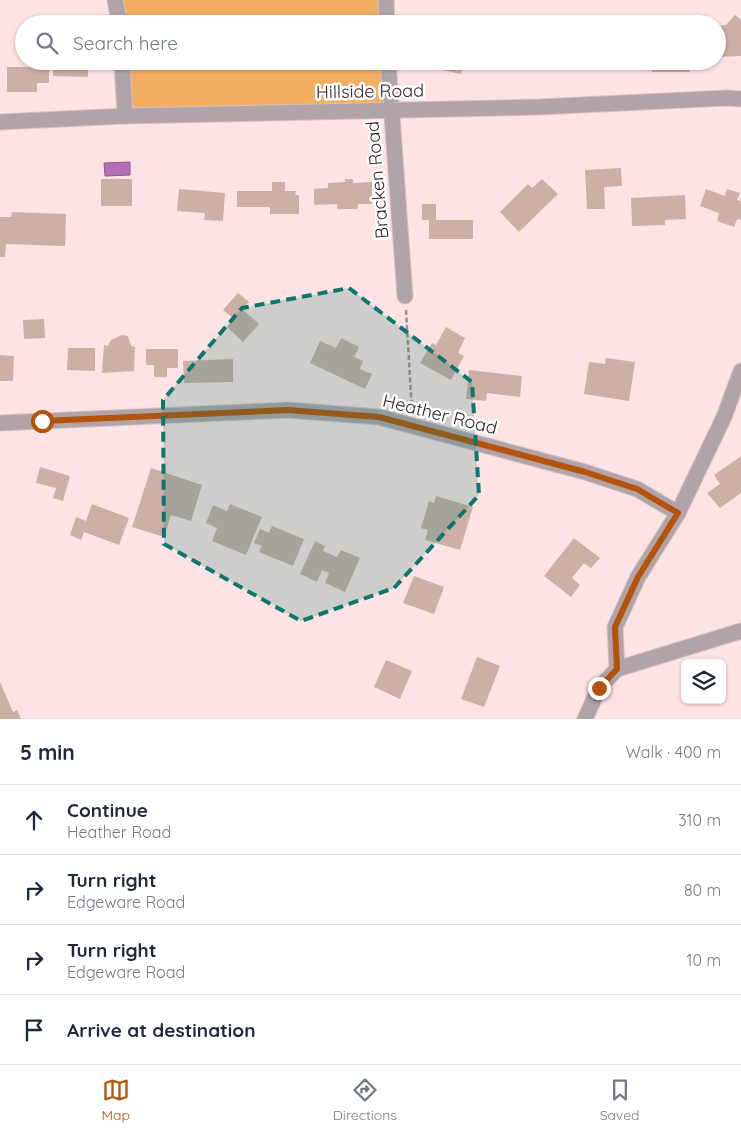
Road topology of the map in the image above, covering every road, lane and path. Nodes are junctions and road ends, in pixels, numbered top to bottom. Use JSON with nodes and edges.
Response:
{"nodes":[{"id":1,"x":115,"y":0,"type":"edge"},
{"id":2,"x":386,"y":0,"type":"edge"},
{"id":3,"x":118,"y":15,"type":"edge"},
{"id":4,"x":387,"y":15,"type":"edge"},
{"id":5,"x":122,"y":70,"type":"edge"},
{"id":6,"x":388,"y":70,"type":"edge"},
{"id":7,"x":741,"y":99,"type":"edge"},
{"id":8,"x":390,"y":109,"type":"junction"},
{"id":9,"x":124,"y":116,"type":"junction"},
{"id":10,"x":0,"y":122,"type":"edge"},
{"id":11,"x":405,"y":296,"type":"joint"},
{"id":12,"x":741,"y":371,"type":"edge"},
{"id":13,"x":0,"y":423,"type":"edge"},
{"id":14,"x":413,"y":426,"type":"junction"},
{"id":15,"x":678,"y":513,"type":"junction"},
{"id":16,"x":741,"y":631,"type":"edge"},
{"id":17,"x":617,"y":669,"type":"junction"},
{"id":18,"x":585,"y":719,"type":"edge"}],
"edges":[{"from":1,"to":3,"type":"street"},
{"from":2,"to":4,"type":"street"},
{"from":5,"to":9,"type":"street"},
{"from":6,"to":8,"type":"street","name":"Bracken Road"},
{"from":7,"to":8,"type":"street","name":"Hillside Road"},
{"from":8,"to":9,"type":"street","name":"Hillside Road"},
{"from":8,"to":11,"type":"street","name":"Bracken Road"},
{"from":9,"to":10,"type":"street","name":"Hillside Road"},
{"from":11,"to":14,"type":"path"},
{"from":12,"to":15,"type":"street"},
{"from":13,"to":14,"type":"street","name":"Heather Road"},
{"from":14,"to":15,"type":"street","name":"Heather Road"},
{"from":15,"to":17,"type":"street"},
{"from":16,"to":17,"type":"street"},
{"from":17,"to":18,"type":"street"}]}
